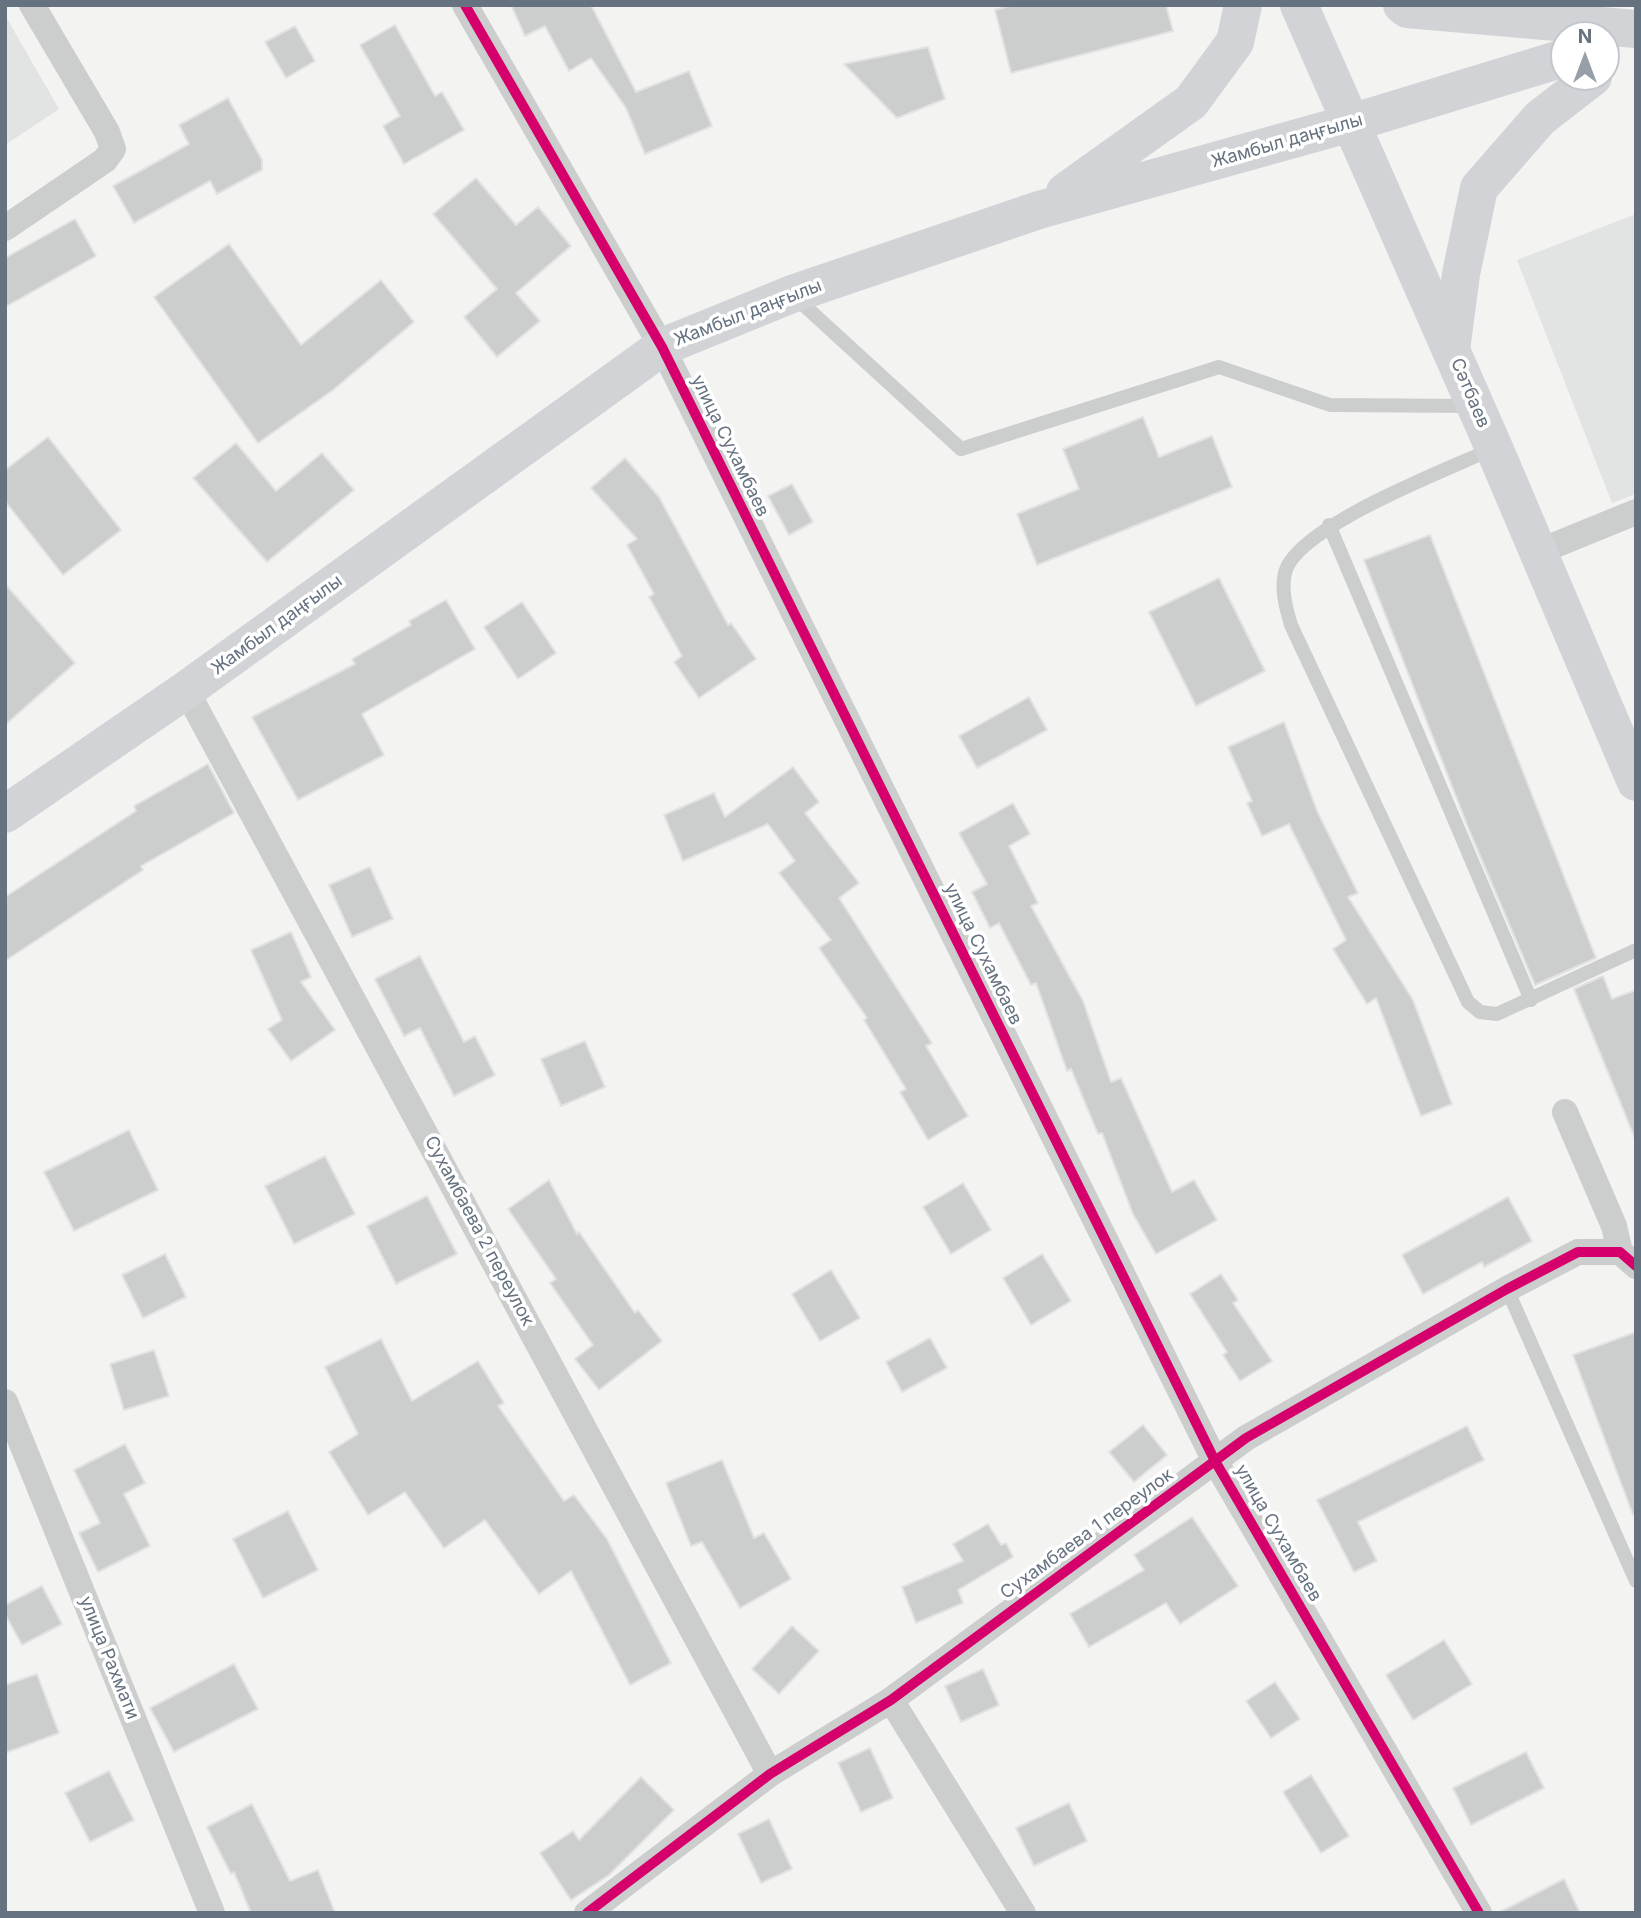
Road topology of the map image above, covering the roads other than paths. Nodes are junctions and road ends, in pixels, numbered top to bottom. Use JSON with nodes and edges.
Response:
{"nodes":[{"id":1,"x":32,"y":5,"type":"edge"},
{"id":2,"x":465,"y":5,"type":"edge"},
{"id":3,"x":1243,"y":5,"type":"edge"},
{"id":4,"x":1299,"y":5,"type":"edge"},
{"id":5,"x":1402,"y":5,"type":"edge"},
{"id":6,"x":1636,"y":29,"type":"edge"},
{"id":7,"x":1636,"y":44,"type":"edge"},
{"id":8,"x":1620,"y":56,"type":"edge"},
{"id":9,"x":1550,"y":62,"type":"edge"},
{"id":10,"x":1575,"y":91,"type":"edge"},
{"id":11,"x":1350,"y":124,"type":"junction"},
{"id":12,"x":1040,"y":210,"type":"junction"},
{"id":13,"x":5,"y":229,"type":"edge"},
{"id":14,"x":792,"y":294,"type":"junction"},
{"id":15,"x":662,"y":347,"type":"junction"},
{"id":16,"x":1451,"y":350,"type":"junction"},
{"id":17,"x":1475,"y":406,"type":"junction"},
{"id":18,"x":1494,"y":448,"type":"junction"},
{"id":19,"x":1636,"y":512,"type":"edge"},
{"id":20,"x":1329,"y":525,"type":"junction"},
{"id":21,"x":1538,"y":552,"type":"junction"},
{"id":22,"x":186,"y":690,"type":"junction"},
{"id":23,"x":1636,"y":782,"type":"edge"},
{"id":24,"x":5,"y":814,"type":"edge"},
{"id":25,"x":1636,"y":950,"type":"edge"},
{"id":26,"x":1531,"y":1000,"type":"junction"},
{"id":27,"x":1565,"y":1112,"type":"dead end"},
{"id":28,"x":1628,"y":1259,"type":"edge"},
{"id":29,"x":1507,"y":1289,"type":"junction"},
{"id":30,"x":5,"y":1402,"type":"edge"},
{"id":31,"x":1215,"y":1461,"type":"junction"},
{"id":32,"x":1636,"y":1581,"type":"edge"},
{"id":33,"x":891,"y":1700,"type":"junction"},
{"id":34,"x":770,"y":1774,"type":"junction"},
{"id":35,"x":596,"y":1910,"type":"edge"},
{"id":36,"x":212,"y":1913,"type":"edge"},
{"id":37,"x":1023,"y":1913,"type":"edge"},
{"id":38,"x":1479,"y":1913,"type":"edge"}],
"edges":[{"from":1,"to":13,"type":"street"},
{"from":2,"to":15,"type":"street","name":"улица Сухамбаев"},
{"from":3,"to":12,"type":"main road"},
{"from":4,"to":11,"type":"main road","name":"Сәтбаев"},
{"from":5,"to":6,"type":"main road"},
{"from":7,"to":8,"type":"main road"},
{"from":9,"to":11,"type":"main road","name":"Жамбыл даңғылы"},
{"from":10,"to":16,"type":"main road"},
{"from":11,"to":12,"type":"main road","name":"Жамбыл даңғылы"},
{"from":11,"to":16,"type":"main road","name":"Сәтбаев"},
{"from":12,"to":14,"type":"main road","name":"Жамбыл даңғылы"},
{"from":14,"to":15,"type":"main road","name":"Жамбыл даңғылы"},
{"from":14,"to":17,"type":"lane"},
{"from":15,"to":22,"type":"main road","name":"Жамбыл даңғылы"},
{"from":15,"to":31,"type":"street","name":"улица Сухамбаев"},
{"from":16,"to":17,"type":"main road","name":"Сәтбаев"},
{"from":17,"to":18,"type":"main road","name":"Сәтбаев"},
{"from":18,"to":20,"type":"lane"},
{"from":18,"to":21,"type":"main road","name":"Сәтбаев"},
{"from":19,"to":21,"type":"street"},
{"from":20,"to":26,"type":"lane"},
{"from":20,"to":26,"type":"lane"},
{"from":21,"to":23,"type":"main road","name":"Сәтбаев"},
{"from":22,"to":24,"type":"main road","name":"Жамбыл даңғылы"},
{"from":22,"to":34,"type":"street","name":"Сухамбаева 2 переулок"},
{"from":25,"to":26,"type":"lane"},
{"from":27,"to":28,"type":"street"},
{"from":28,"to":29,"type":"street","name":"Сухамбаева 1 переулок"},
{"from":29,"to":31,"type":"street","name":"Сухамбаева 1 переулок"},
{"from":29,"to":32,"type":"lane"},
{"from":30,"to":36,"type":"street","name":"улица Рахмати"},
{"from":31,"to":33,"type":"street","name":"Сухамбаева 1 переулок"},
{"from":31,"to":38,"type":"street","name":"улица Сухамбаев"},
{"from":33,"to":34,"type":"street","name":"Сухамбаева 1 переулок"},
{"from":33,"to":37,"type":"street"},
{"from":34,"to":35,"type":"street","name":"Сухамбаева 1 переулок"}]}
